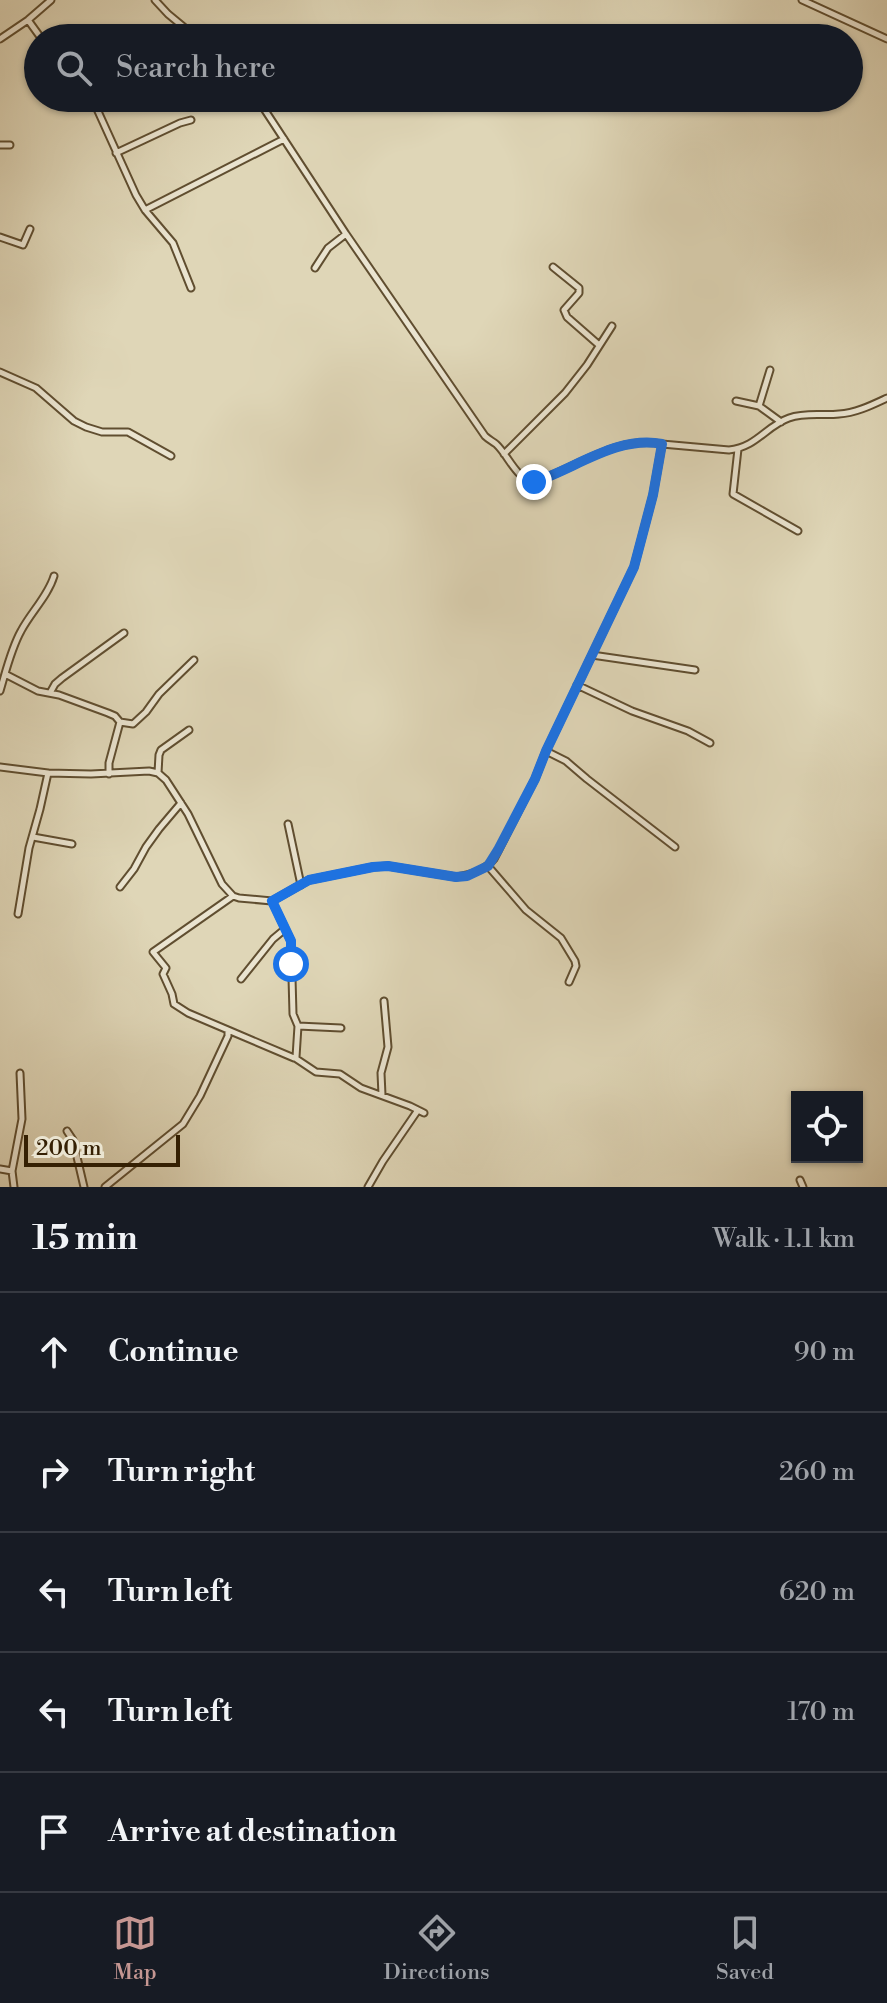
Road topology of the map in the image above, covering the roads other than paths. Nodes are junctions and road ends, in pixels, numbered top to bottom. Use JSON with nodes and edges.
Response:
{"nodes":[{"id":1,"x":51,"y":0,"type":"edge"},
{"id":2,"x":155,"y":0,"type":"edge"},
{"id":3,"x":802,"y":0,"type":"edge"},
{"id":4,"x":28,"y":20,"type":"junction"},
{"id":5,"x":31,"y":24,"type":"edge"},
{"id":6,"x":180,"y":24,"type":"edge"},
{"id":7,"x":854,"y":24,"type":"edge"},
{"id":8,"x":863,"y":28,"type":"edge"},
{"id":9,"x":0,"y":39,"type":"edge"},
{"id":10,"x":887,"y":39,"type":"edge"},
{"id":11,"x":98,"y":112,"type":"edge"},
{"id":12,"x":266,"y":112,"type":"edge"},
{"id":13,"x":191,"y":120,"type":"dead end"},
{"id":14,"x":284,"y":139,"type":"junction"},
{"id":15,"x":0,"y":145,"type":"edge"},
{"id":16,"x":10,"y":145,"type":"dead end"},
{"id":17,"x":116,"y":153,"type":"junction"},
{"id":18,"x":145,"y":210,"type":"junction"},
{"id":19,"x":30,"y":229,"type":"dead end"},
{"id":20,"x":346,"y":234,"type":"junction"},
{"id":21,"x":0,"y":237,"type":"edge"},
{"id":22,"x":553,"y":267,"type":"dead end"},
{"id":23,"x":315,"y":268,"type":"dead end"},
{"id":24,"x":191,"y":288,"type":"dead end"},
{"id":25,"x":612,"y":326,"type":"dead end"},
{"id":26,"x":599,"y":345,"type":"junction"},
{"id":27,"x":770,"y":370,"type":"dead end"},
{"id":28,"x":0,"y":372,"type":"edge"},
{"id":29,"x":887,"y":398,"type":"edge"},
{"id":30,"x":736,"y":401,"type":"dead end"},
{"id":31,"x":759,"y":406,"type":"junction"},
{"id":32,"x":781,"y":422,"type":"junction"},
{"id":33,"x":662,"y":444,"type":"junction"},
{"id":34,"x":738,"y":449,"type":"junction"},
{"id":35,"x":504,"y":454,"type":"junction"},
{"id":36,"x":171,"y":456,"type":"dead end"},
{"id":37,"x":798,"y":531,"type":"dead end"},
{"id":38,"x":54,"y":576,"type":"dead end"},
{"id":39,"x":124,"y":633,"type":"dead end"},
{"id":40,"x":592,"y":655,"type":"junction"},
{"id":41,"x":194,"y":660,"type":"dead end"},
{"id":42,"x":695,"y":670,"type":"dead end"},
{"id":43,"x":5,"y":674,"type":"junction"},
{"id":44,"x":577,"y":685,"type":"junction"},
{"id":45,"x":0,"y":691,"type":"edge"},
{"id":46,"x":50,"y":693,"type":"junction"},
{"id":47,"x":120,"y":722,"type":"junction"},
{"id":48,"x":189,"y":730,"type":"dead end"},
{"id":49,"x":710,"y":743,"type":"dead end"},
{"id":50,"x":546,"y":751,"type":"junction"},
{"id":51,"x":0,"y":767,"type":"edge"},
{"id":52,"x":48,"y":773,"type":"junction"},
{"id":53,"x":158,"y":773,"type":"junction"},
{"id":54,"x":109,"y":774,"type":"junction"},
{"id":55,"x":181,"y":803,"type":"junction"},
{"id":56,"x":288,"y":824,"type":"dead end"},
{"id":57,"x":33,"y":837,"type":"junction"},
{"id":58,"x":72,"y":844,"type":"dead end"},
{"id":59,"x":675,"y":847,"type":"dead end"},
{"id":60,"x":488,"y":866,"type":"junction"},
{"id":61,"x":301,"y":885,"type":"junction"},
{"id":62,"x":120,"y":887,"type":"dead end"},
{"id":63,"x":233,"y":896,"type":"junction"},
{"id":64,"x":272,"y":901,"type":"junction"},
{"id":65,"x":18,"y":914,"type":"dead end"},
{"id":66,"x":285,"y":929,"type":"junction"},
{"id":67,"x":241,"y":979,"type":"dead end"},
{"id":68,"x":569,"y":982,"type":"dead end"},
{"id":69,"x":384,"y":1001,"type":"dead end"},
{"id":70,"x":298,"y":1026,"type":"junction"},
{"id":71,"x":341,"y":1028,"type":"dead end"},
{"id":72,"x":228,"y":1030,"type":"junction"},
{"id":73,"x":295,"y":1058,"type":"junction"},
{"id":74,"x":20,"y":1073,"type":"dead end"},
{"id":75,"x":382,"y":1095,"type":"junction"},
{"id":76,"x":67,"y":1131,"type":"dead end"},
{"id":77,"x":0,"y":1169,"type":"edge"},
{"id":78,"x":12,"y":1171,"type":"junction"},
{"id":79,"x":800,"y":1180,"type":"dead end"},
{"id":80,"x":14,"y":1187,"type":"edge"},
{"id":81,"x":84,"y":1187,"type":"edge"},
{"id":82,"x":105,"y":1187,"type":"edge"},
{"id":83,"x":368,"y":1187,"type":"edge"},
{"id":84,"x":803,"y":1187,"type":"edge"}],
"edges":[{"from":1,"to":4,"type":"street"},
{"from":2,"to":6,"type":"street"},
{"from":3,"to":7,"type":"street"},
{"from":4,"to":5,"type":"street"},
{"from":4,"to":9,"type":"street"},
{"from":8,"to":10,"type":"street"},
{"from":11,"to":17,"type":"street"},
{"from":12,"to":14,"type":"street"},
{"from":13,"to":17,"type":"street"},
{"from":14,"to":18,"type":"street"},
{"from":14,"to":20,"type":"street"},
{"from":15,"to":16,"type":"street"},
{"from":17,"to":18,"type":"street"},
{"from":18,"to":24,"type":"street"},
{"from":19,"to":21,"type":"street"},
{"from":20,"to":23,"type":"street"},
{"from":20,"to":35,"type":"street"},
{"from":22,"to":26,"type":"street"},
{"from":25,"to":26,"type":"street"},
{"from":26,"to":35,"type":"street"},
{"from":27,"to":31,"type":"street"},
{"from":28,"to":36,"type":"street"},
{"from":29,"to":32,"type":"street"},
{"from":30,"to":31,"type":"street"},
{"from":31,"to":32,"type":"street"},
{"from":32,"to":34,"type":"street"},
{"from":33,"to":34,"type":"street"},
{"from":33,"to":35,"type":"street"},
{"from":33,"to":40,"type":"street"},
{"from":34,"to":37,"type":"street"},
{"from":38,"to":43,"type":"street"},
{"from":39,"to":46,"type":"street"},
{"from":40,"to":42,"type":"street"},
{"from":40,"to":44,"type":"street"},
{"from":41,"to":47,"type":"street"},
{"from":43,"to":45,"type":"street"},
{"from":43,"to":46,"type":"street"},
{"from":44,"to":49,"type":"street"},
{"from":44,"to":50,"type":"street"},
{"from":46,"to":47,"type":"street"},
{"from":47,"to":54,"type":"street"},
{"from":48,"to":53,"type":"street"},
{"from":50,"to":59,"type":"street"},
{"from":50,"to":60,"type":"street"},
{"from":51,"to":52,"type":"street"},
{"from":52,"to":54,"type":"street"},
{"from":52,"to":57,"type":"street"},
{"from":53,"to":54,"type":"street"},
{"from":53,"to":55,"type":"street"},
{"from":55,"to":62,"type":"street"},
{"from":55,"to":63,"type":"street"},
{"from":56,"to":61,"type":"street"},
{"from":57,"to":58,"type":"street"},
{"from":57,"to":65,"type":"street"},
{"from":60,"to":61,"type":"street"},
{"from":60,"to":68,"type":"street"},
{"from":61,"to":64,"type":"street"},
{"from":63,"to":64,"type":"street"},
{"from":63,"to":72,"type":"street"},
{"from":64,"to":66,"type":"street"},
{"from":66,"to":67,"type":"street"},
{"from":66,"to":70,"type":"street"},
{"from":69,"to":75,"type":"street"},
{"from":70,"to":71,"type":"street"},
{"from":70,"to":73,"type":"street"},
{"from":72,"to":73,"type":"street"},
{"from":72,"to":82,"type":"street"},
{"from":73,"to":75,"type":"street"},
{"from":74,"to":78,"type":"street"},
{"from":75,"to":83,"type":"street"},
{"from":76,"to":81,"type":"street"},
{"from":77,"to":78,"type":"street"},
{"from":78,"to":80,"type":"street"},
{"from":79,"to":84,"type":"street"}]}
